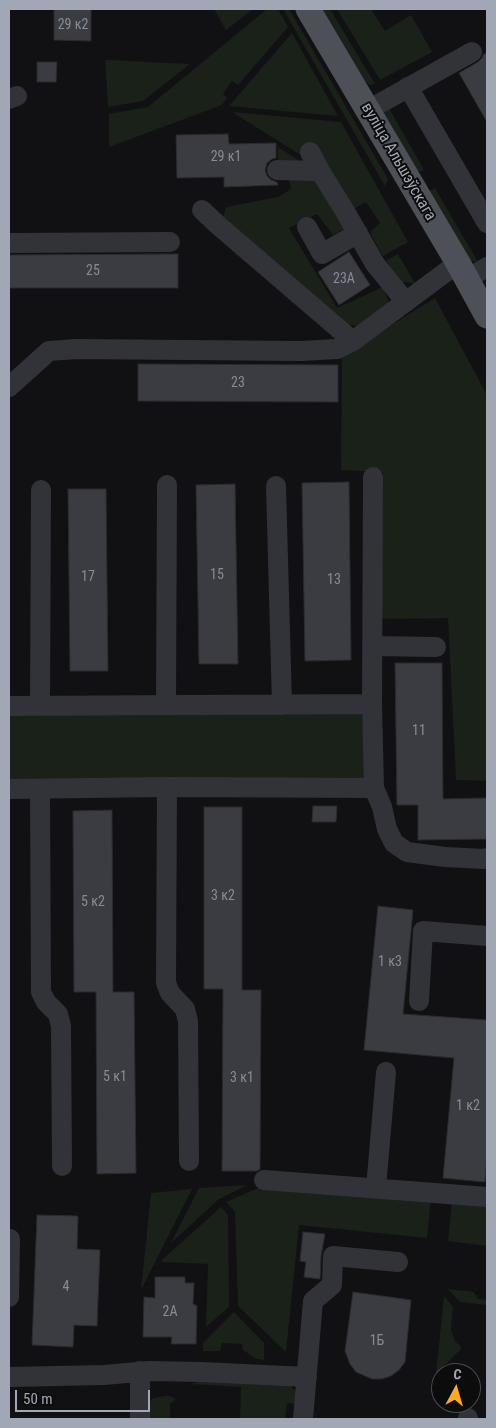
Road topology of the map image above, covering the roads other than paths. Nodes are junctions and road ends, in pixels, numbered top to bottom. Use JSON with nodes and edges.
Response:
{"nodes":[{"id":1,"x":308,"y":9,"type":"edge"},
{"id":2,"x":472,"y":52,"type":"dead end"},
{"id":3,"x":408,"y":87,"type":"junction"},
{"id":4,"x":368,"y":110,"type":"junction"},
{"id":5,"x":310,"y":152,"type":"dead end"},
{"id":6,"x":277,"y":170,"type":"dead end"},
{"id":7,"x":320,"y":171,"type":"junction"},
{"id":8,"x":202,"y":210,"type":"dead end"},
{"id":9,"x":487,"y":224,"type":"edge"},
{"id":10,"x":307,"y":227,"type":"dead end"},
{"id":11,"x":358,"y":233,"type":"junction"},
{"id":12,"x":170,"y":242,"type":"dead end"},
{"id":13,"x":9,"y":243,"type":"edge"},
{"id":14,"x":471,"y":270,"type":"edge"},
{"id":15,"x":406,"y":302,"type":"junction"},
{"id":16,"x":487,"y":316,"type":"edge"},
{"id":17,"x":353,"y":341,"type":"junction"},
{"id":18,"x":9,"y":387,"type":"edge"},
{"id":19,"x":373,"y":477,"type":"dead end"},
{"id":20,"x":167,"y":484,"type":"dead end"},
{"id":21,"x":276,"y":486,"type":"dead end"},
{"id":22,"x":41,"y":490,"type":"dead end"},
{"id":23,"x":372,"y":646,"type":"junction"},
{"id":24,"x":436,"y":646,"type":"dead end"},
{"id":25,"x":282,"y":704,"type":"junction"},
{"id":26,"x":372,"y":704,"type":"junction"},
{"id":27,"x":166,"y":705,"type":"junction"},
{"id":28,"x":9,"y":706,"type":"edge"},
{"id":29,"x":40,"y":706,"type":"junction"},
{"id":30,"x":167,"y":787,"type":"junction"},
{"id":31,"x":374,"y":788,"type":"junction"},
{"id":32,"x":9,"y":789,"type":"edge"},
{"id":33,"x":40,"y":789,"type":"junction"},
{"id":34,"x":487,"y":858,"type":"edge"},
{"id":35,"x":487,"y":936,"type":"edge"},
{"id":36,"x":419,"y":1001,"type":"dead end"},
{"id":37,"x":386,"y":1072,"type":"dead end"},
{"id":38,"x":189,"y":1161,"type":"dead end"},
{"id":39,"x":62,"y":1166,"type":"dead end"},
{"id":40,"x":264,"y":1180,"type":"dead end"},
{"id":41,"x":376,"y":1188,"type":"junction"},
{"id":42,"x":487,"y":1196,"type":"edge"},
{"id":43,"x":10,"y":1239,"type":"dead end"},
{"id":44,"x":398,"y":1262,"type":"dead end"},
{"id":45,"x":9,"y":1297,"type":"edge"},
{"id":46,"x":140,"y":1371,"type":"junction"},
{"id":47,"x":9,"y":1377,"type":"edge"},
{"id":48,"x":307,"y":1377,"type":"junction"},
{"id":49,"x":140,"y":1419,"type":"edge"},
{"id":50,"x":303,"y":1419,"type":"edge"}],
"edges":[{"from":1,"to":4,"type":"main road","name":"вуліца Альшэўскага"},
{"from":2,"to":3,"type":"street"},
{"from":3,"to":4,"type":"street"},
{"from":3,"to":9,"type":"street"},
{"from":4,"to":14,"type":"main road","name":"вуліца Альшэўскага"},
{"from":5,"to":7,"type":"street"},
{"from":6,"to":7,"type":"street"},
{"from":7,"to":11,"type":"street"},
{"from":8,"to":17,"type":"street"},
{"from":10,"to":11,"type":"street"},
{"from":11,"to":15,"type":"street"},
{"from":12,"to":13,"type":"street"},
{"from":14,"to":15,"type":"street"},
{"from":14,"to":16,"type":"main road","name":"вуліца Альшэўскага"},
{"from":15,"to":17,"type":"street"},
{"from":17,"to":18,"type":"street"},
{"from":19,"to":23,"type":"street"},
{"from":20,"to":27,"type":"street"},
{"from":21,"to":25,"type":"street"},
{"from":22,"to":29,"type":"street"},
{"from":23,"to":24,"type":"street"},
{"from":23,"to":26,"type":"street"},
{"from":25,"to":26,"type":"street"},
{"from":25,"to":27,"type":"street"},
{"from":26,"to":31,"type":"street"},
{"from":27,"to":29,"type":"street"},
{"from":28,"to":29,"type":"street"},
{"from":30,"to":31,"type":"street"},
{"from":30,"to":33,"type":"street"},
{"from":30,"to":38,"type":"street"},
{"from":31,"to":34,"type":"street"},
{"from":32,"to":33,"type":"street"},
{"from":33,"to":39,"type":"street"},
{"from":35,"to":36,"type":"street"},
{"from":37,"to":41,"type":"street"},
{"from":40,"to":41,"type":"street"},
{"from":41,"to":42,"type":"street"},
{"from":43,"to":45,"type":"street"},
{"from":44,"to":48,"type":"street"},
{"from":46,"to":47,"type":"street"},
{"from":46,"to":48,"type":"street"},
{"from":46,"to":49,"type":"street"},
{"from":48,"to":50,"type":"street"}]}
